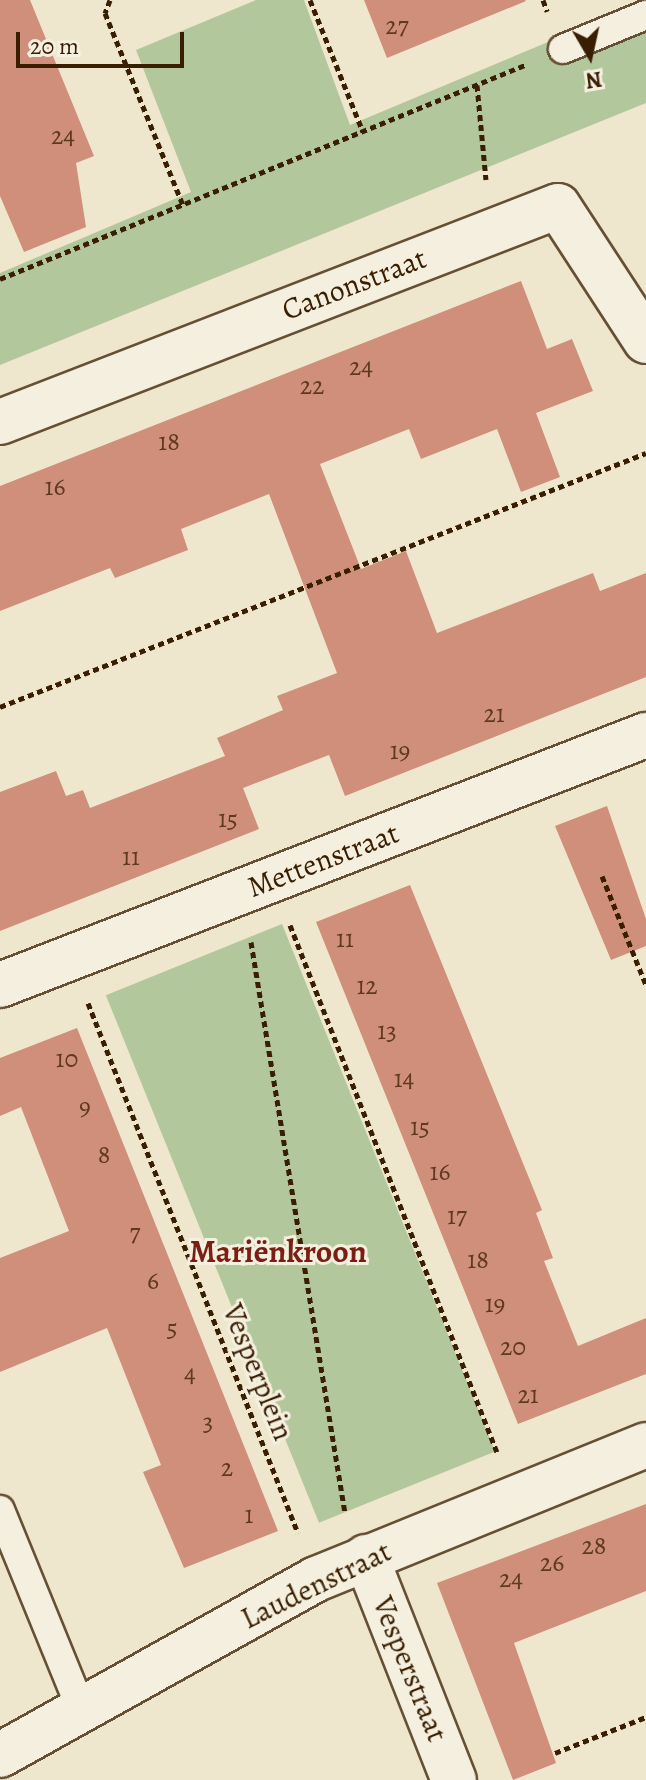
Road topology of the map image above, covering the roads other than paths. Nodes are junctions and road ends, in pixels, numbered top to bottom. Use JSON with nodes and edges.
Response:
{"nodes":[{"id":1,"x":646,"y":15,"type":"edge"},
{"id":2,"x":563,"y":49,"type":"road end"},
{"id":3,"x":646,"y":341,"type":"edge"},
{"id":4,"x":0,"y":422,"type":"edge"},
{"id":5,"x":646,"y":735,"type":"edge"},
{"id":6,"x":0,"y":985,"type":"edge"},
{"id":7,"x":646,"y":1445,"type":"edge"},
{"id":8,"x":0,"y":1510,"type":"edge"},
{"id":9,"x":366,"y":1557,"type":"junction"},
{"id":10,"x":81,"y":1708,"type":"junction"},
{"id":11,"x":0,"y":1755,"type":"edge"},
{"id":12,"x":454,"y":1780,"type":"edge"}],
"edges":[{"from":1,"to":2,"type":"lane"},
{"from":3,"to":4,"type":"street","name":"Canonstraat"},
{"from":5,"to":6,"type":"street","name":"Mettenstraat"},
{"from":7,"to":9,"type":"street","name":"Laudenstraat"},
{"from":8,"to":10,"type":"lane"},
{"from":9,"to":10,"type":"street","name":"Laudenstraat"},
{"from":9,"to":12,"type":"street","name":"Vesperstraat"},
{"from":10,"to":11,"type":"street","name":"Laudenstraat"}]}
